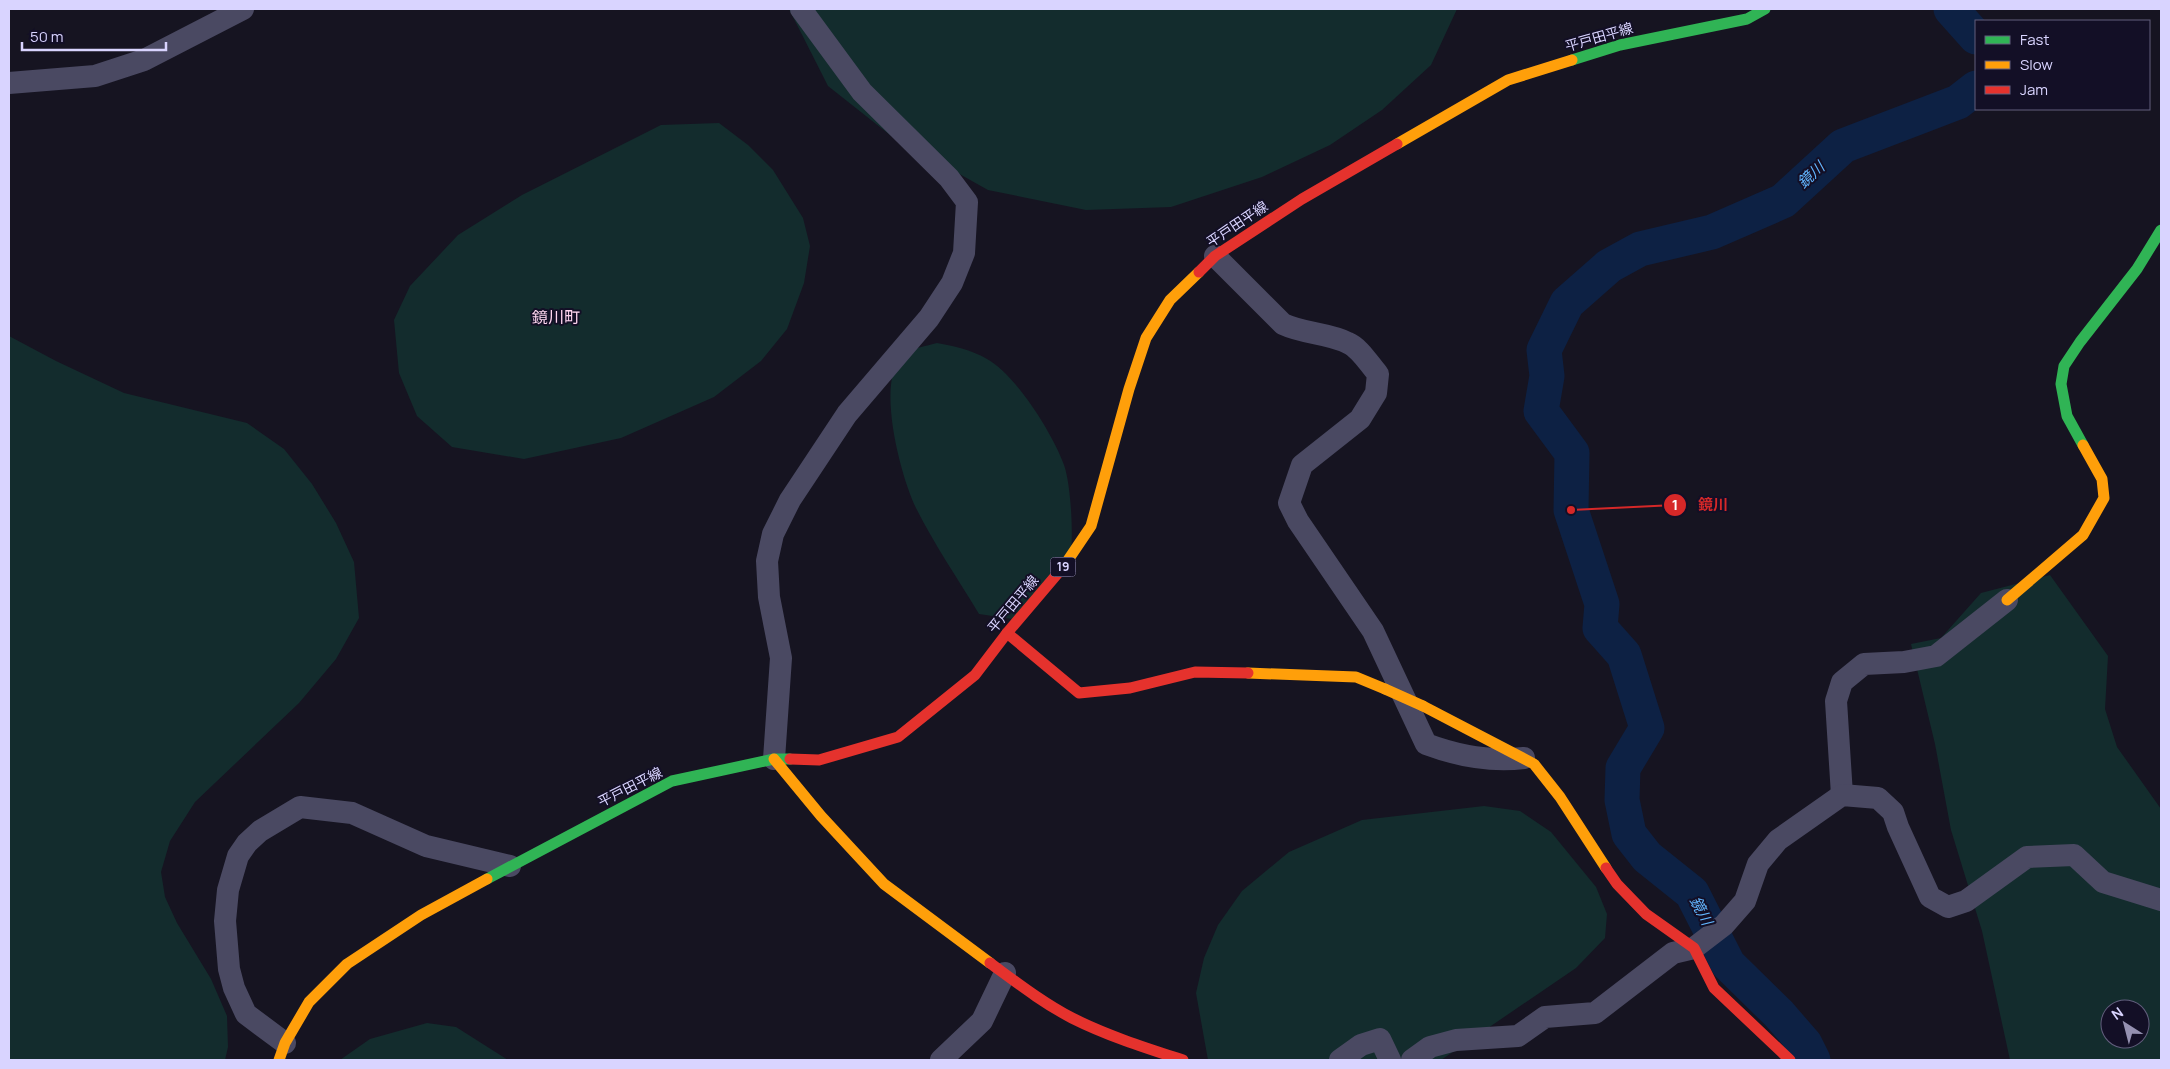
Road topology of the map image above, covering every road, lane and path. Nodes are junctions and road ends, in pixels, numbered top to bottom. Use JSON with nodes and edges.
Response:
{"nodes":[{"id":1,"x":243,"y":9,"type":"edge"},
{"id":2,"x":801,"y":9,"type":"edge"},
{"id":3,"x":1764,"y":9,"type":"edge"},
{"id":4,"x":9,"y":83,"type":"edge"},
{"id":5,"x":2161,"y":230,"type":"edge"},
{"id":6,"x":1215,"y":256,"type":"junction"},
{"id":7,"x":2007,"y":600,"type":"joint"},
{"id":8,"x":1007,"y":633,"type":"junction"},
{"id":9,"x":1524,"y":758,"type":"junction"},
{"id":10,"x":774,"y":759,"type":"junction"},
{"id":11,"x":1842,"y":795,"type":"junction"},
{"id":12,"x":510,"y":866,"type":"junction"},
{"id":13,"x":2161,"y":900,"type":"edge"},
{"id":14,"x":1694,"y":948,"type":"junction"},
{"id":15,"x":1005,"y":973,"type":"junction"},
{"id":16,"x":282,"y":1051,"type":"edge"},
{"id":17,"x":941,"y":1060,"type":"edge"},
{"id":18,"x":1183,"y":1060,"type":"edge"},
{"id":19,"x":1340,"y":1060,"type":"edge"},
{"id":20,"x":1390,"y":1060,"type":"edge"},
{"id":21,"x":1412,"y":1060,"type":"edge"},
{"id":22,"x":1790,"y":1060,"type":"edge"}],
"edges":[{"from":1,"to":4,"type":"street"},
{"from":2,"to":10,"type":"street"},
{"from":3,"to":6,"type":"street","name":"平戸田平線","number":"19"},
{"from":5,"to":7,"type":"street"},
{"from":6,"to":8,"type":"street","name":"平戸田平線","number":"19"},
{"from":6,"to":9,"type":"street"},
{"from":7,"to":11,"type":"street"},
{"from":8,"to":9,"type":"street","bridge":true},
{"from":8,"to":10,"type":"street","name":"平戸田平線","number":"19"},
{"from":9,"to":14,"type":"street"},
{"from":10,"to":12,"type":"street","name":"平戸田平線","number":"19"},
{"from":10,"to":15,"type":"street"},
{"from":11,"to":13,"type":"street"},
{"from":11,"to":14,"type":"street"},
{"from":12,"to":16,"type":"street","name":"平戸田平線","number":"19"},
{"from":12,"to":16,"type":"street"},
{"from":14,"to":21,"type":"street"},
{"from":14,"to":22,"type":"street"},
{"from":15,"to":17,"type":"street"},
{"from":15,"to":18,"type":"street"},
{"from":19,"to":20,"type":"street"}]}
